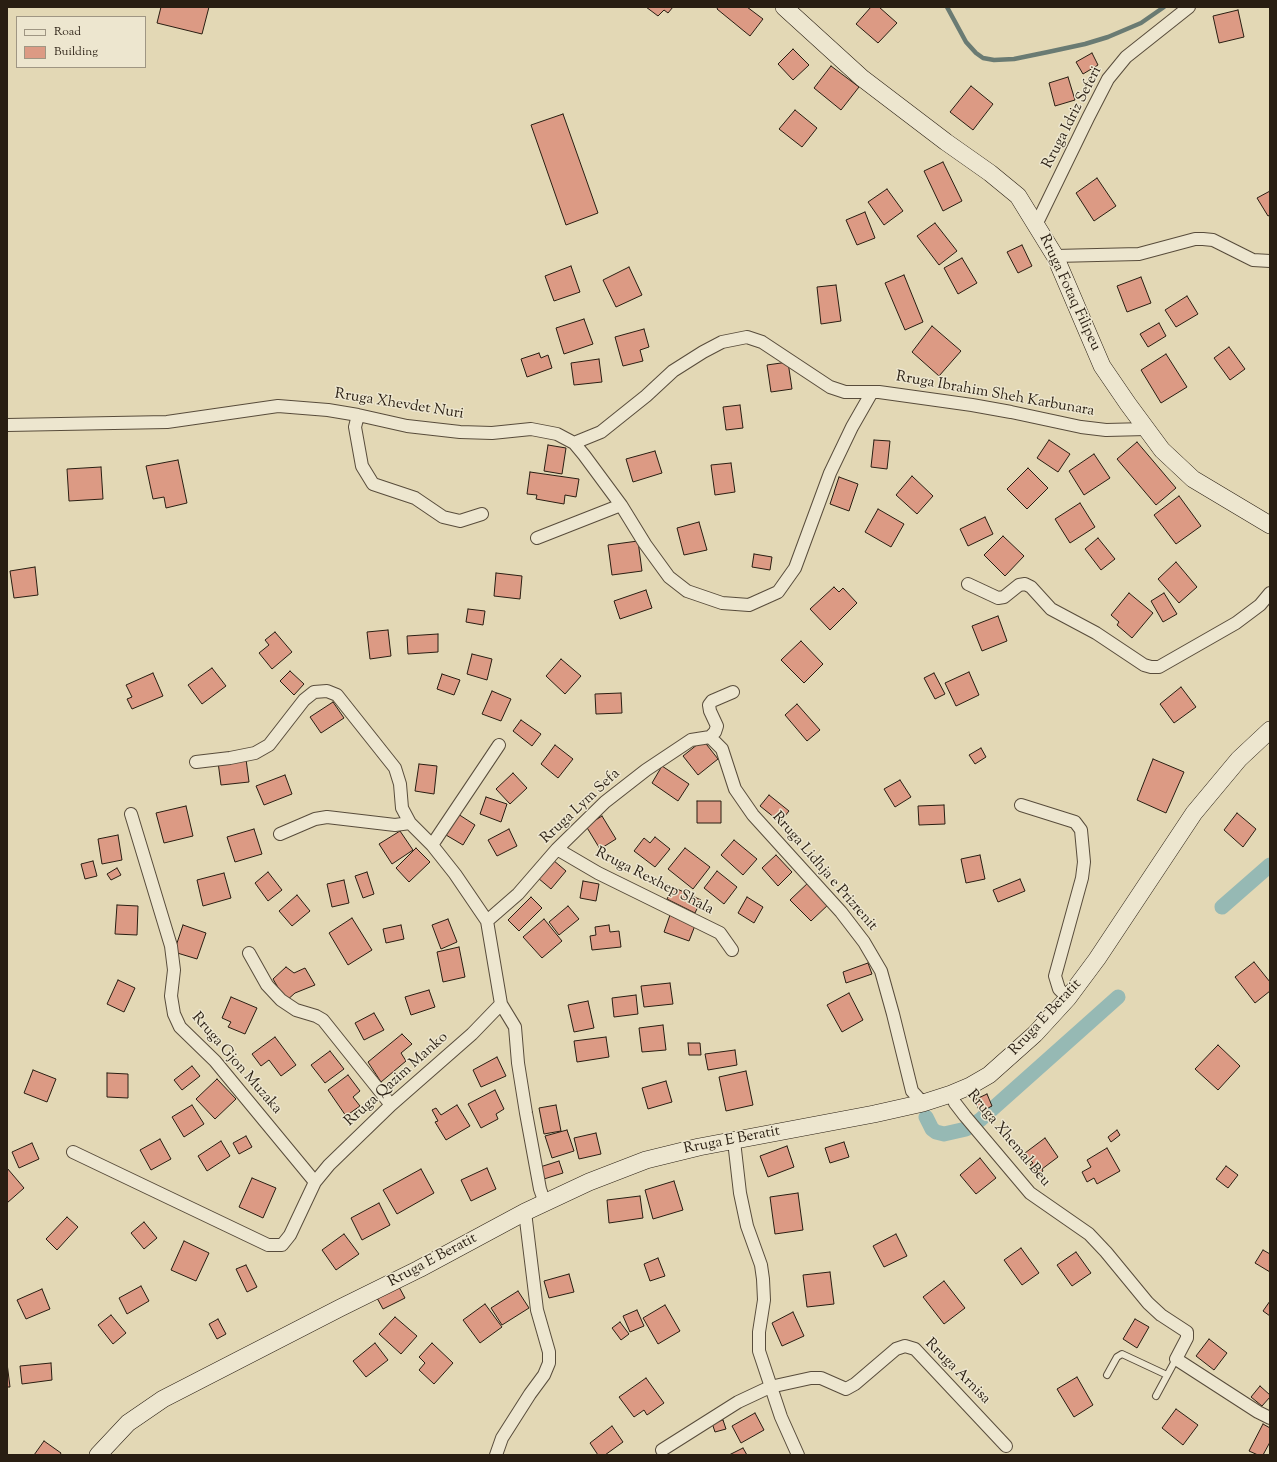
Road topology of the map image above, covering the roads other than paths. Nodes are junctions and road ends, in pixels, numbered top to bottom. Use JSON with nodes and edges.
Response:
{"nodes":[{"id":1,"x":784,"y":7,"type":"edge"},
{"id":2,"x":1189,"y":7,"type":"edge"},
{"id":3,"x":1036,"y":225,"type":"junction"},
{"id":4,"x":1055,"y":256,"type":"junction"},
{"id":5,"x":1270,"y":261,"type":"edge"},
{"id":6,"x":872,"y":392,"type":"junction"},
{"id":7,"x":358,"y":415,"type":"junction"},
{"id":8,"x":7,"y":425,"type":"edge"},
{"id":9,"x":1146,"y":430,"type":"junction"},
{"id":10,"x":574,"y":443,"type":"junction"},
{"id":11,"x":621,"y":505,"type":"junction"},
{"id":12,"x":482,"y":514,"type":"dead end"},
{"id":13,"x":1270,"y":525,"type":"edge"},
{"id":14,"x":538,"y":538,"type":"dead end"},
{"id":15,"x":968,"y":584,"type":"dead end"},
{"id":16,"x":1270,"y":593,"type":"edge"},
{"id":17,"x":733,"y":692,"type":"dead end"},
{"id":18,"x":1270,"y":730,"type":"edge"},
{"id":19,"x":710,"y":737,"type":"junction"},
{"id":20,"x":499,"y":745,"type":"dead end"},
{"id":21,"x":196,"y":762,"type":"dead end"},
{"id":22,"x":1021,"y":805,"type":"dead end"},
{"id":23,"x":131,"y":814,"type":"dead end"},
{"id":24,"x":410,"y":823,"type":"junction"},
{"id":25,"x":280,"y":834,"type":"dead end"},
{"id":26,"x":432,"y":845,"type":"junction"},
{"id":27,"x":557,"y":849,"type":"junction"},
{"id":28,"x":487,"y":921,"type":"junction"},
{"id":29,"x":732,"y":950,"type":"dead end"},
{"id":30,"x":249,"y":953,"type":"dead end"},
{"id":31,"x":1068,"y":998,"type":"junction"},
{"id":32,"x":501,"y":1004,"type":"junction"},
{"id":33,"x":951,"y":1094,"type":"junction"},
{"id":34,"x":923,"y":1103,"type":"junction"},
{"id":35,"x":390,"y":1105,"type":"junction"},
{"id":36,"x":734,"y":1141,"type":"junction"},
{"id":37,"x":73,"y":1152,"type":"dead end"},
{"id":38,"x":315,"y":1182,"type":"junction"},
{"id":39,"x":545,"y":1203,"type":"junction"},
{"id":40,"x":525,"y":1212,"type":"junction"},
{"id":41,"x":1176,"y":1359,"type":"junction"},
{"id":42,"x":1107,"y":1375,"type":"dead end"},
{"id":43,"x":1167,"y":1375,"type":"junction"},
{"id":44,"x":770,"y":1387,"type":"junction"},
{"id":45,"x":1156,"y":1396,"type":"dead end"},
{"id":46,"x":1270,"y":1418,"type":"edge"},
{"id":47,"x":1006,"y":1446,"type":"dead end"},
{"id":48,"x":662,"y":1450,"type":"dead end"},
{"id":49,"x":98,"y":1455,"type":"edge"},
{"id":50,"x":496,"y":1455,"type":"edge"},
{"id":51,"x":798,"y":1455,"type":"edge"}],
"edges":[{"from":1,"to":3,"type":"main road","name":"Rruga Fotaq Filipeu"},
{"from":2,"to":3,"type":"street","name":"Rruga Idriz Seferi"},
{"from":3,"to":4,"type":"main road","name":"Rruga Fotaq Filipeu"},
{"from":4,"to":5,"type":"street"},
{"from":4,"to":9,"type":"main road","name":"Rruga Fotaq Filipeu"},
{"from":6,"to":9,"type":"street","name":"Rruga Ibrahim Sheh Karbunara"},
{"from":6,"to":10,"type":"street","name":"Rruga Ibrahim Sheh Karbunara"},
{"from":6,"to":11,"type":"street","name":"Rruga Xhevdet Nuri"},
{"from":7,"to":8,"type":"street","name":"Rruga Xhevdet Nuri"},
{"from":7,"to":10,"type":"street","name":"Rruga Xhevdet Nuri"},
{"from":7,"to":12,"type":"street"},
{"from":9,"to":13,"type":"main road","name":"Rruga Fotaq Filipeu"},
{"from":10,"to":11,"type":"street","name":"Rruga Xhevdet Nuri"},
{"from":11,"to":14,"type":"street"},
{"from":15,"to":16,"type":"street"},
{"from":17,"to":19,"type":"street"},
{"from":18,"to":31,"type":"main road","name":"Rruga E Beratit"},
{"from":19,"to":27,"type":"street","name":"Rruga Lym Sefa"},
{"from":19,"to":34,"type":"street","name":"Rruga Lidhja e Prizrenit"},
{"from":20,"to":26,"type":"street"},
{"from":21,"to":24,"type":"street"},
{"from":22,"to":31,"type":"street"},
{"from":23,"to":38,"type":"street","name":"Rruga Gjon Muzaka"},
{"from":24,"to":25,"type":"street"},
{"from":24,"to":26,"type":"street"},
{"from":26,"to":28,"type":"street"},
{"from":27,"to":28,"type":"street","name":"Rruga Lym Sefa"},
{"from":27,"to":29,"type":"street","name":"Rruga Rexhep Shala"},
{"from":28,"to":32,"type":"street"},
{"from":30,"to":35,"type":"street"},
{"from":31,"to":33,"type":"main road","name":"Rruga E Beratit"},
{"from":32,"to":35,"type":"street","name":"Rruga Qazim Manko"},
{"from":32,"to":39,"type":"street"},
{"from":33,"to":34,"type":"main road","name":"Rruga E Beratit"},
{"from":33,"to":41,"type":"street","name":"Rruga Xhemal Beu"},
{"from":34,"to":36,"type":"main road","name":"Rruga E Beratit"},
{"from":35,"to":38,"type":"street","name":"Rruga Qazim Manko"},
{"from":36,"to":39,"type":"main road","name":"Rruga E Beratit"},
{"from":36,"to":44,"type":"street"},
{"from":37,"to":38,"type":"street","name":"Rruga Qazim Manko"},
{"from":39,"to":40,"type":"main road","name":"Rruga E Beratit"},
{"from":40,"to":49,"type":"main road","name":"Rruga E Beratit"},
{"from":40,"to":50,"type":"street"},
{"from":41,"to":43,"type":"lane"},
{"from":41,"to":46,"type":"street"},
{"from":42,"to":43,"type":"lane"},
{"from":43,"to":45,"type":"lane"},
{"from":44,"to":47,"type":"street","name":"Rruga Arnisa"},
{"from":44,"to":48,"type":"street","name":"Rruga Arnisa"},
{"from":44,"to":51,"type":"street"}]}
